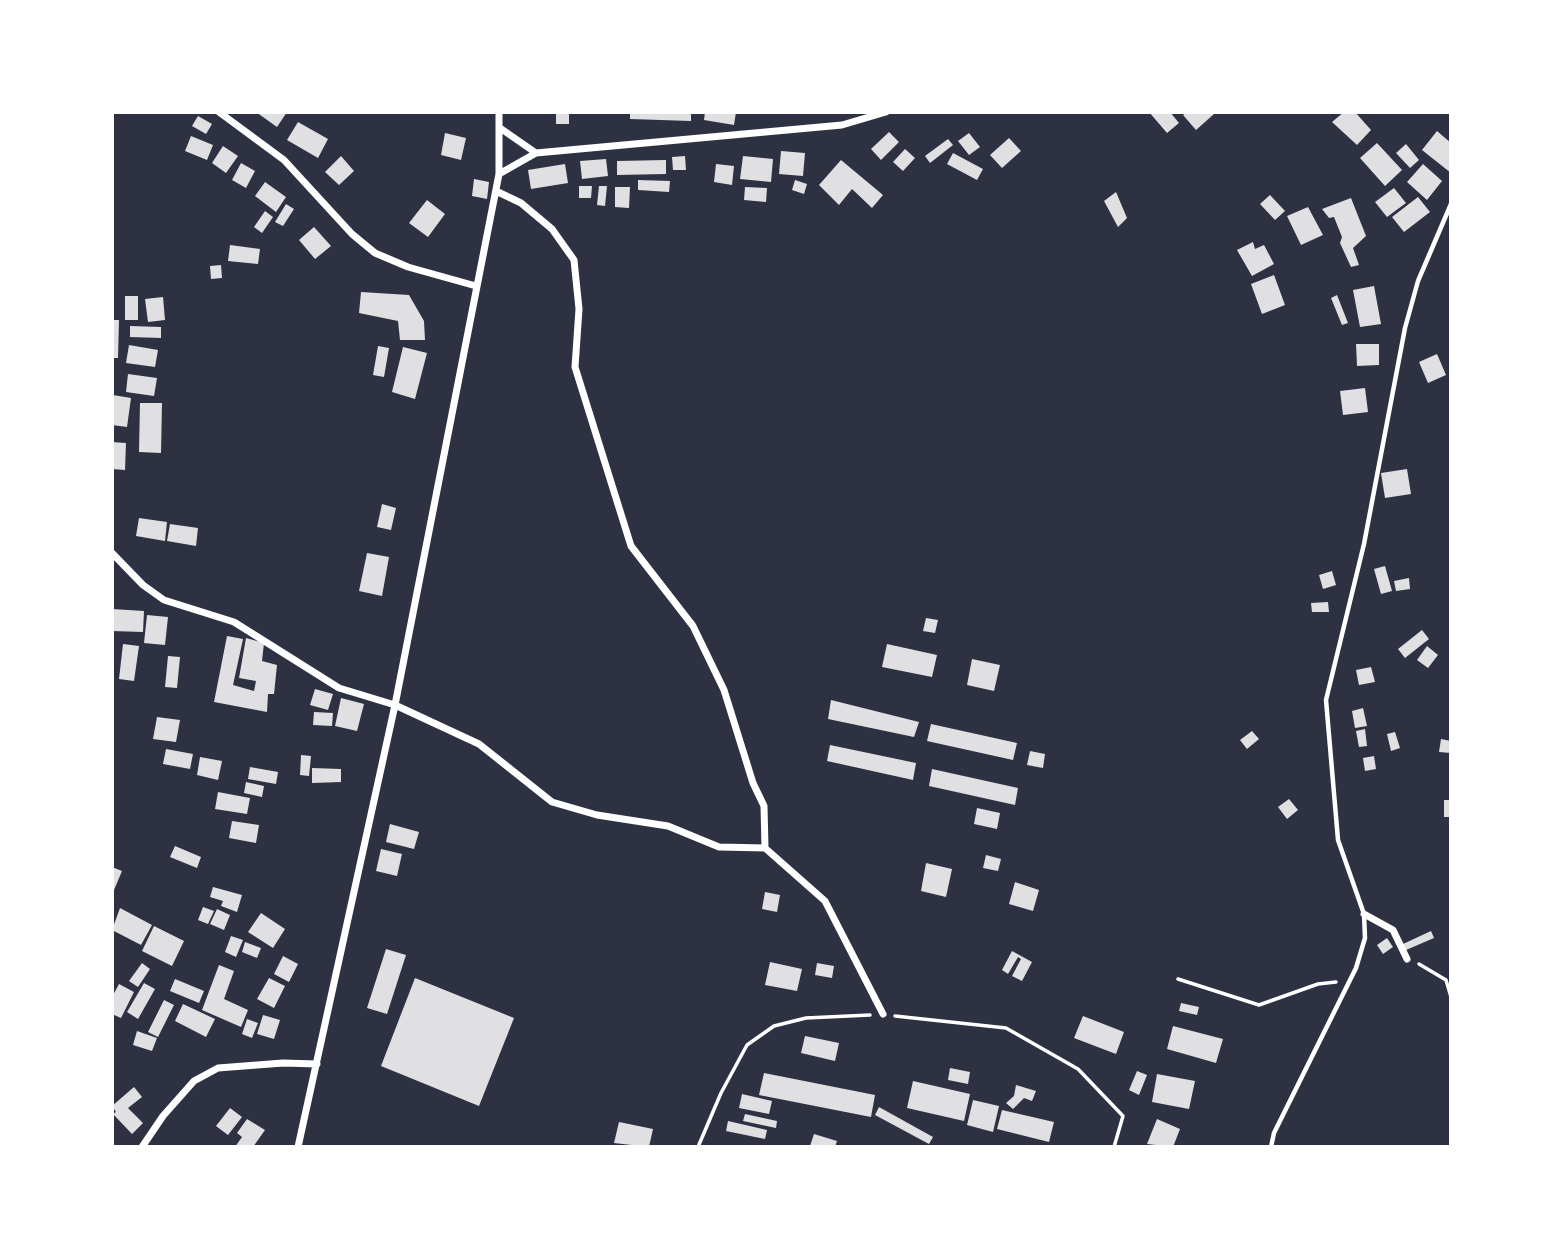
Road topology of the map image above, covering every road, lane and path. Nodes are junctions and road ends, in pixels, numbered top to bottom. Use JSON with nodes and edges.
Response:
{"nodes":[{"id":1,"x":219,"y":112,"type":"edge"},
{"id":2,"x":499,"y":112,"type":"edge"},
{"id":3,"x":886,"y":112,"type":"edge"},
{"id":4,"x":500,"y":128,"type":"junction"},
{"id":5,"x":536,"y":153,"type":"junction"},
{"id":6,"x":499,"y":174,"type":"junction"},
{"id":7,"x":496,"y":191,"type":"junction"},
{"id":8,"x":1451,"y":204,"type":"edge"},
{"id":9,"x":476,"y":286,"type":"junction"},
{"id":10,"x":112,"y":552,"type":"edge"},
{"id":11,"x":395,"y":705,"type":"junction"},
{"id":12,"x":765,"y":848,"type":"junction"},
{"id":13,"x":1364,"y":914,"type":"junction"},
{"id":14,"x":1407,"y":959,"type":"joint"},
{"id":15,"x":1178,"y":979,"type":"dead end"},
{"id":16,"x":1349,"y":983,"type":"junction"},
{"id":17,"x":1451,"y":996,"type":"edge"},
{"id":18,"x":883,"y":1014,"type":"junction"},
{"id":19,"x":317,"y":1065,"type":"junction"},
{"id":20,"x":142,"y":1147,"type":"edge"},
{"id":21,"x":298,"y":1147,"type":"edge"},
{"id":22,"x":698,"y":1147,"type":"edge"},
{"id":23,"x":1114,"y":1147,"type":"edge"},
{"id":24,"x":1271,"y":1147,"type":"edge"}],
"edges":[{"from":1,"to":9,"type":"street"},
{"from":2,"to":4,"type":"street"},
{"from":3,"to":5,"type":"street"},
{"from":4,"to":5,"type":"street"},
{"from":4,"to":6,"type":"street"},
{"from":5,"to":6,"type":"street"},
{"from":6,"to":7,"type":"street"},
{"from":7,"to":9,"type":"street"},
{"from":7,"to":12,"type":"street"},
{"from":8,"to":13,"type":"lane"},
{"from":9,"to":11,"type":"street"},
{"from":10,"to":11,"type":"street"},
{"from":11,"to":12,"type":"street"},
{"from":11,"to":19,"type":"street"},
{"from":12,"to":18,"type":"street"},
{"from":13,"to":14,"type":"street"},
{"from":13,"to":16,"type":"lane"},
{"from":14,"to":17,"type":"path"},
{"from":15,"to":16,"type":"path"},
{"from":16,"to":24,"type":"lane"},
{"from":18,"to":22,"type":"path"},
{"from":18,"to":23,"type":"path"},
{"from":19,"to":20,"type":"street"},
{"from":19,"to":21,"type":"street"}]}
